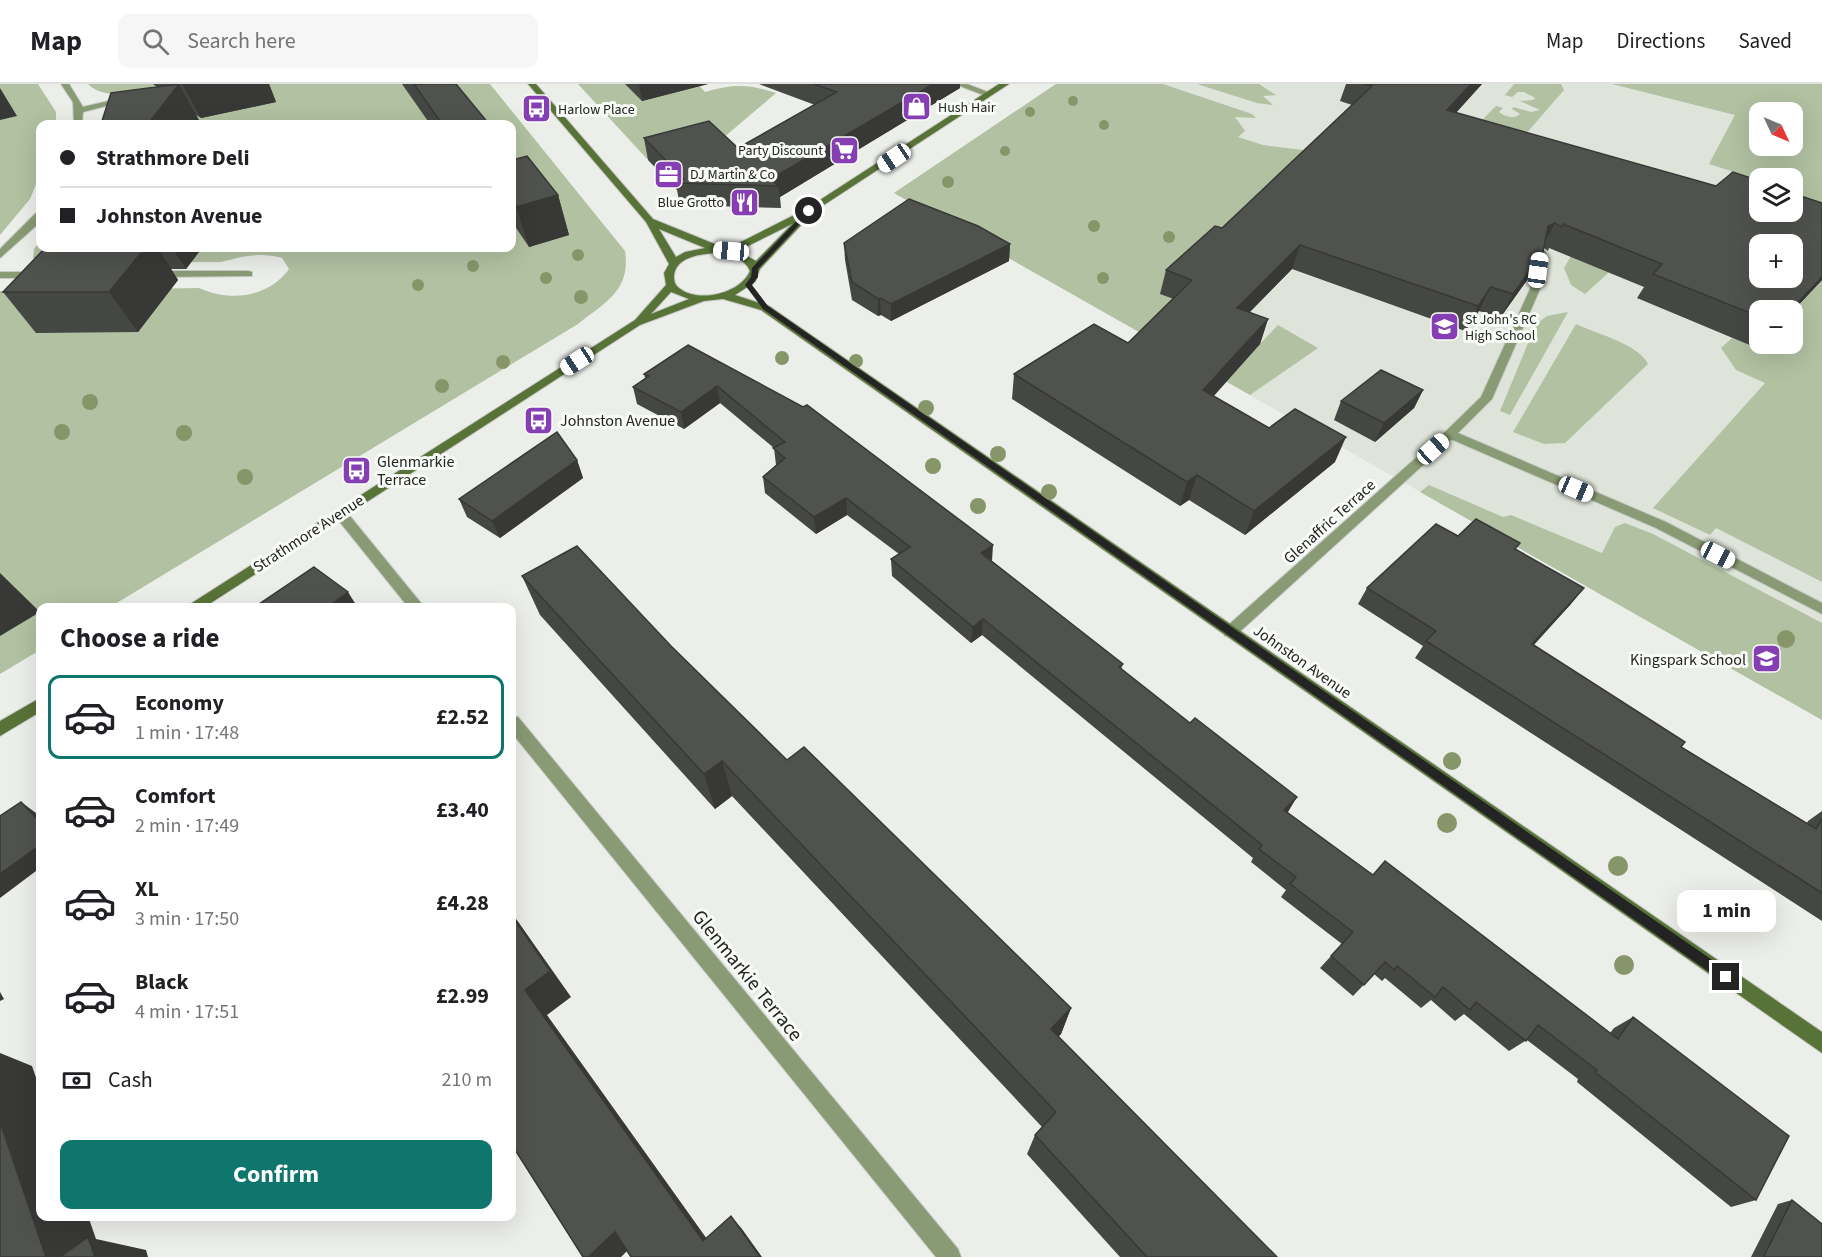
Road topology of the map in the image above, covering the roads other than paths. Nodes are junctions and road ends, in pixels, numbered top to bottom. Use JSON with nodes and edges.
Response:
{"nodes":[{"id":1,"x":65,"y":84,"type":"edge"},
{"id":2,"x":532,"y":84,"type":"edge"},
{"id":3,"x":959,"y":84,"type":"edge"},
{"id":4,"x":1005,"y":84,"type":"edge"},
{"id":5,"x":989,"y":94,"type":"junction"},
{"id":6,"x":135,"y":98,"type":"edge"},
{"id":7,"x":80,"y":110,"type":"junction"},
{"id":8,"x":79,"y":120,"type":"edge"},
{"id":9,"x":809,"y":211,"type":"junction"},
{"id":10,"x":36,"y":218,"type":"edge"},
{"id":11,"x":650,"y":221,"type":"junction"},
{"id":12,"x":717,"y":250,"type":"junction"},
{"id":13,"x":731,"y":251,"type":"junction"},
{"id":14,"x":1541,"y":252,"type":"edge"},
{"id":15,"x":0,"y":255,"type":"edge"},
{"id":16,"x":674,"y":263,"type":"junction"},
{"id":17,"x":755,"y":268,"type":"junction"},
{"id":18,"x":142,"y":274,"type":"edge"},
{"id":19,"x":248,"y":274,"type":"dead end"},
{"id":20,"x":0,"y":275,"type":"edge"},
{"id":21,"x":47,"y":275,"type":"edge"},
{"id":22,"x":749,"y":285,"type":"junction"},
{"id":23,"x":670,"y":287,"type":"junction"},
{"id":24,"x":726,"y":296,"type":"junction"},
{"id":25,"x":700,"y":299,"type":"junction"},
{"id":26,"x":765,"y":308,"type":"junction"},
{"id":27,"x":636,"y":323,"type":"junction"},
{"id":28,"x":1450,"y":434,"type":"junction"},
{"id":29,"x":340,"y":513,"type":"junction"},
{"id":30,"x":199,"y":603,"type":"edge"},
{"id":31,"x":414,"y":603,"type":"edge"},
{"id":32,"x":1822,"y":609,"type":"edge"},
{"id":33,"x":1230,"y":632,"type":"junction"},
{"id":34,"x":36,"y":706,"type":"edge"},
{"id":35,"x":516,"y":727,"type":"edge"},
{"id":36,"x":0,"y":729,"type":"edge"},
{"id":37,"x":1822,"y":1043,"type":"edge"},
{"id":38,"x":950,"y":1257,"type":"edge"}],
"edges":[{"from":1,"to":7,"type":"street"},
{"from":2,"to":11,"type":"street"},
{"from":3,"to":5,"type":"street"},
{"from":4,"to":5,"type":"street"},
{"from":5,"to":9,"type":"street"},
{"from":6,"to":7,"type":"street"},
{"from":7,"to":8,"type":"street"},
{"from":9,"to":13,"type":"street"},
{"from":9,"to":17,"type":"street"},
{"from":10,"to":15,"type":"street"},
{"from":11,"to":12,"type":"street"},
{"from":11,"to":16,"type":"street"},
{"from":12,"to":13,"type":"street"},
{"from":12,"to":16,"type":"street"},
{"from":13,"to":17,"type":"street"},
{"from":14,"to":28,"type":"street","name":"Glenaffric Terrace"},
{"from":16,"to":23,"type":"street"},
{"from":17,"to":22,"type":"street"},
{"from":18,"to":19,"type":"street"},
{"from":20,"to":21,"type":"street"},
{"from":22,"to":24,"type":"street","name":"Strathmore Avenue"},
{"from":22,"to":26,"type":"street","name":"Johnston Avenue"},
{"from":23,"to":25,"type":"street","name":"Strathmore Avenue"},
{"from":23,"to":27,"type":"street","name":"Strathmore Avenue"},
{"from":24,"to":25,"type":"street","name":"Strathmore Avenue"},
{"from":24,"to":26,"type":"street","name":"Johnston Avenue"},
{"from":25,"to":27,"type":"street","name":"Strathmore Avenue"},
{"from":26,"to":33,"type":"street","name":"Johnston Avenue"},
{"from":27,"to":29,"type":"street","name":"Strathmore Avenue"},
{"from":28,"to":32,"type":"street"},
{"from":28,"to":33,"type":"street","name":"Glenaffric Terrace"},
{"from":29,"to":30,"type":"street","name":"Strathmore Avenue"},
{"from":29,"to":31,"type":"street"},
{"from":33,"to":37,"type":"street","name":"Johnston Avenue"},
{"from":34,"to":36,"type":"street"},
{"from":35,"to":38,"type":"street","name":"Glenmarkie Terrace"}]}
